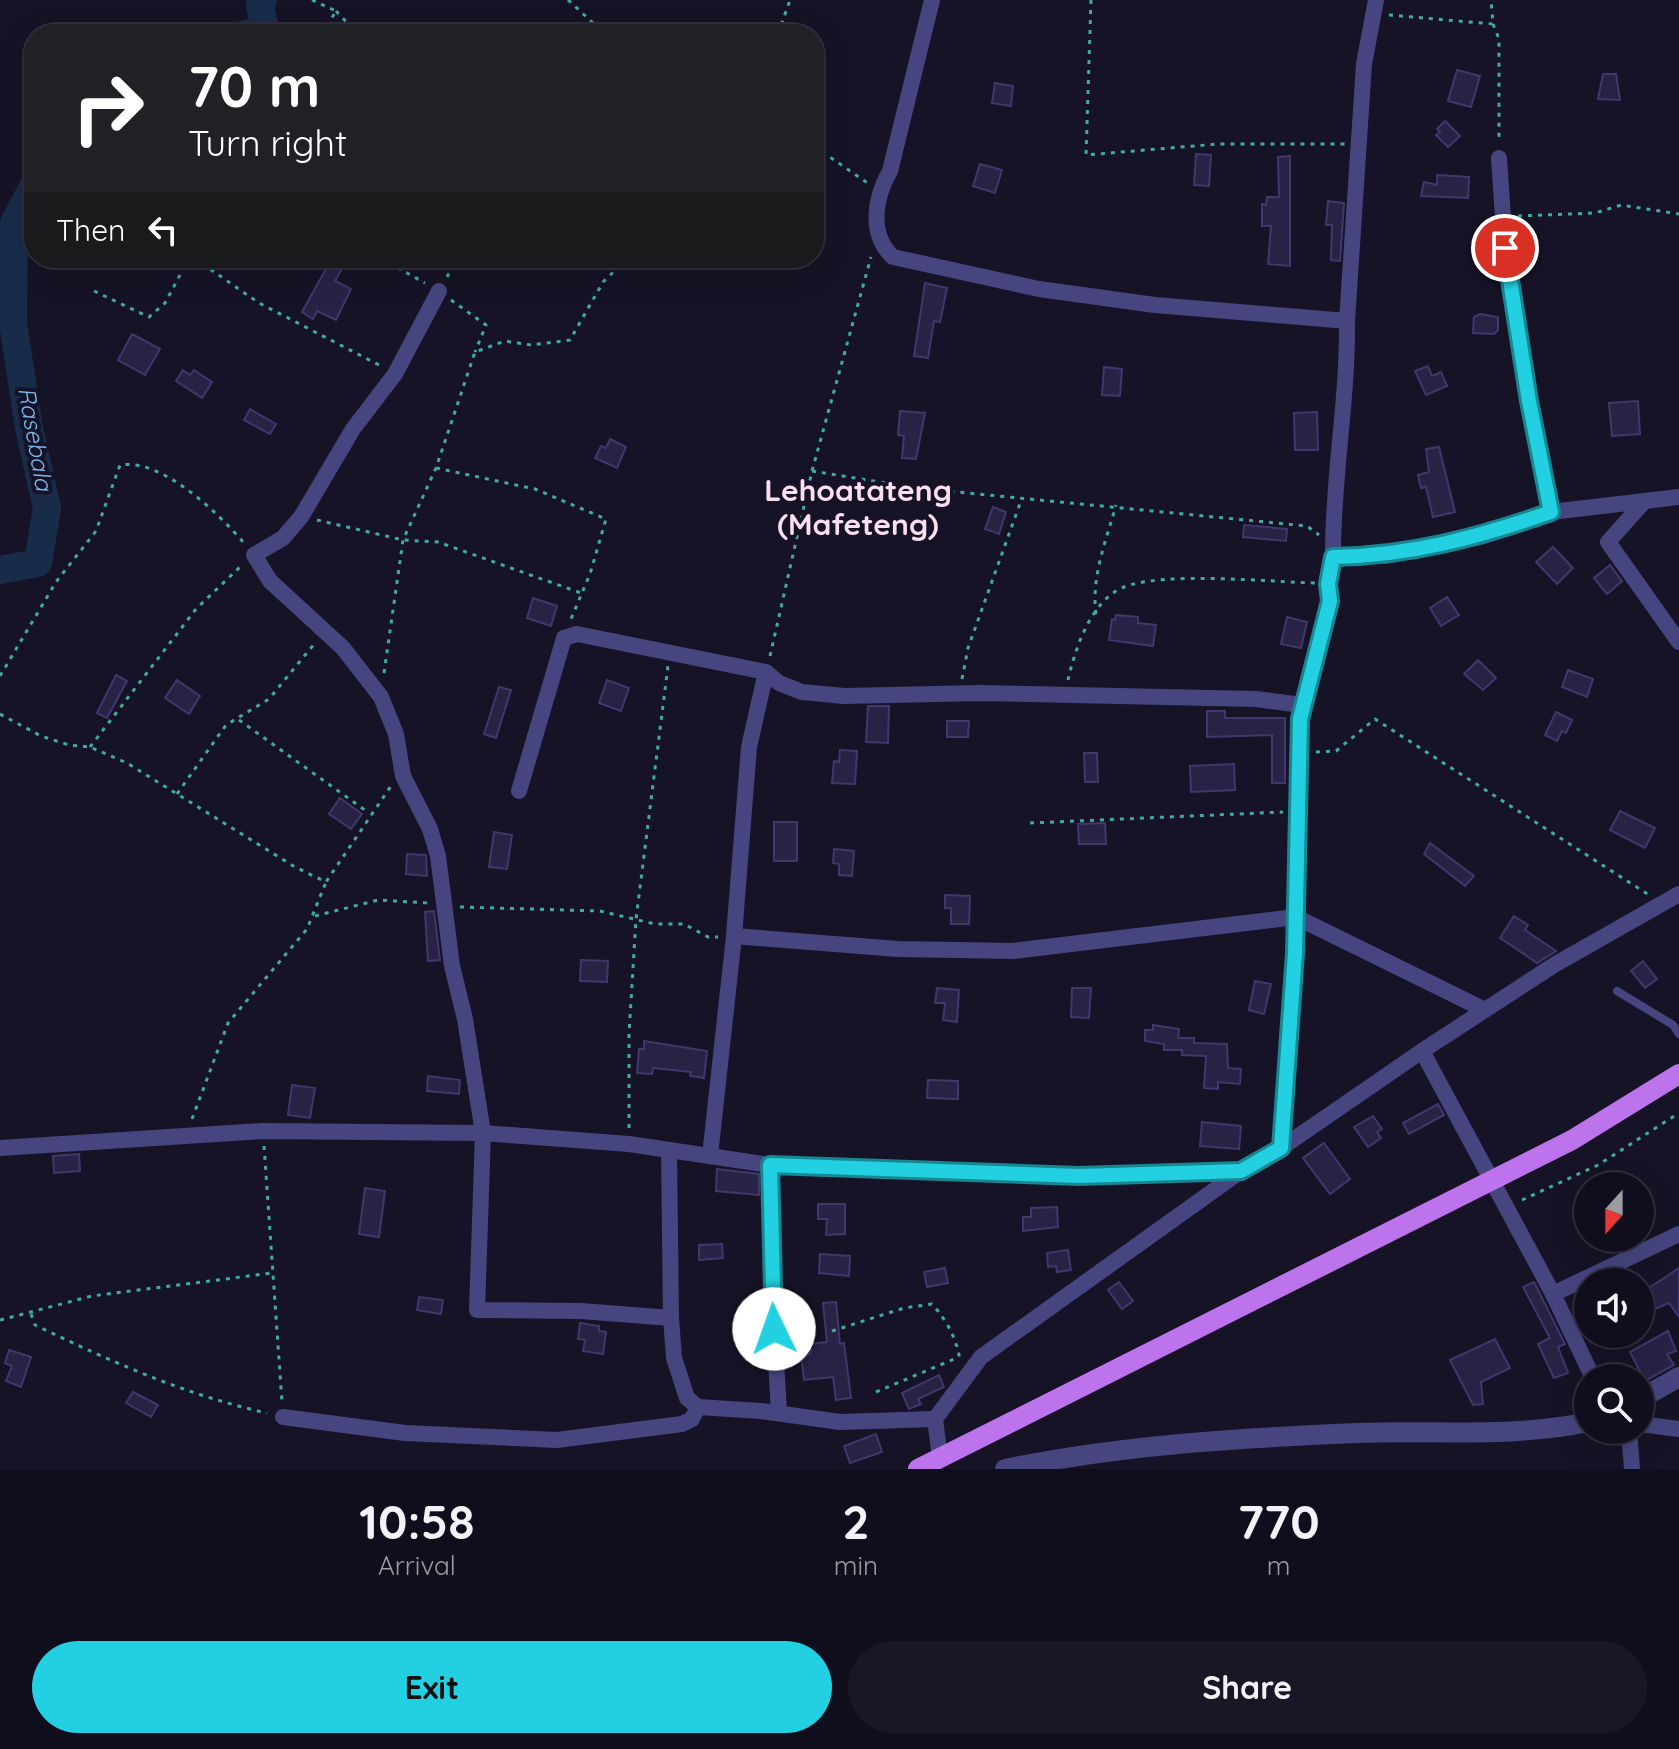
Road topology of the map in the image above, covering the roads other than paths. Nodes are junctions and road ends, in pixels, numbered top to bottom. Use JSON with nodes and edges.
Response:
{"nodes":[{"id":1,"x":932,"y":0,"type":"edge"},
{"id":2,"x":1375,"y":7,"type":"edge"},
{"id":3,"x":1499,"y":158,"type":"road end"},
{"id":4,"x":439,"y":291,"type":"road end"},
{"id":5,"x":1347,"y":321,"type":"junction"},
{"id":6,"x":1679,"y":497,"type":"edge"},
{"id":7,"x":1643,"y":503,"type":"junction"},
{"id":8,"x":1551,"y":512,"type":"junction"},
{"id":9,"x":1333,"y":550,"type":"junction"},
{"id":10,"x":1679,"y":642,"type":"edge"},
{"id":11,"x":766,"y":672,"type":"junction"},
{"id":12,"x":1302,"y":705,"type":"junction"},
{"id":13,"x":519,"y":791,"type":"dead end"},
{"id":14,"x":1679,"y":894,"type":"edge"},
{"id":15,"x":1296,"y":917,"type":"junction"},
{"id":16,"x":734,"y":936,"type":"junction"},
{"id":17,"x":1617,"y":991,"type":"dead end"},
{"id":18,"x":1485,"y":1010,"type":"junction"},
{"id":19,"x":1679,"y":1034,"type":"edge"},
{"id":20,"x":1422,"y":1051,"type":"junction"},
{"id":21,"x":1679,"y":1074,"type":"edge"},
{"id":22,"x":483,"y":1133,"type":"junction"},
{"id":23,"x":0,"y":1148,"type":"edge"},
{"id":24,"x":1281,"y":1148,"type":"junction"},
{"id":25,"x":669,"y":1150,"type":"junction"},
{"id":26,"x":710,"y":1156,"type":"junction"},
{"id":27,"x":770,"y":1165,"type":"junction"},
{"id":28,"x":1241,"y":1171,"type":"junction"},
{"id":29,"x":1490,"y":1180,"type":"junction"},
{"id":30,"x":1679,"y":1234,"type":"edge"},
{"id":31,"x":1553,"y":1294,"type":"junction"},
{"id":32,"x":671,"y":1318,"type":"junction"},
{"id":33,"x":1586,"y":1364,"type":"edge"},
{"id":34,"x":1679,"y":1377,"type":"edge"},
{"id":35,"x":1654,"y":1391,"type":"edge"},
{"id":36,"x":698,"y":1407,"type":"junction"},
{"id":37,"x":779,"y":1413,"type":"junction"},
{"id":38,"x":283,"y":1417,"type":"road end"},
{"id":39,"x":935,"y":1419,"type":"junction"},
{"id":40,"x":1574,"y":1424,"type":"edge"},
{"id":41,"x":1654,"y":1426,"type":"edge"},
{"id":42,"x":1679,"y":1429,"type":"edge"},
{"id":43,"x":1630,"y":1444,"type":"edge"},
{"id":44,"x":940,"y":1458,"type":"junction"},
{"id":45,"x":918,"y":1469,"type":"edge"},
{"id":46,"x":1005,"y":1469,"type":"edge"},
{"id":47,"x":1632,"y":1469,"type":"edge"}],
"edges":[{"from":1,"to":5,"type":"street"},
{"from":2,"to":5,"type":"street"},
{"from":3,"to":8,"type":"street"},
{"from":4,"to":22,"type":"street"},
{"from":5,"to":9,"type":"street"},
{"from":6,"to":7,"type":"street"},
{"from":7,"to":8,"type":"street"},
{"from":7,"to":10,"type":"street"},
{"from":8,"to":9,"type":"street"},
{"from":9,"to":12,"type":"street"},
{"from":11,"to":12,"type":"street"},
{"from":11,"to":13,"type":"street"},
{"from":11,"to":16,"type":"street"},
{"from":12,"to":15,"type":"street"},
{"from":14,"to":18,"type":"street"},
{"from":15,"to":16,"type":"street"},
{"from":15,"to":18,"type":"street"},
{"from":15,"to":24,"type":"street"},
{"from":16,"to":26,"type":"street"},
{"from":17,"to":19,"type":"lane"},
{"from":18,"to":20,"type":"street"},
{"from":20,"to":24,"type":"street"},
{"from":20,"to":29,"type":"street"},
{"from":21,"to":29,"type":"main road"},
{"from":22,"to":23,"type":"street"},
{"from":22,"to":25,"type":"street"},
{"from":22,"to":32,"type":"street"},
{"from":24,"to":28,"type":"street"},
{"from":25,"to":26,"type":"street"},
{"from":25,"to":32,"type":"street"},
{"from":26,"to":27,"type":"street"},
{"from":27,"to":28,"type":"street"},
{"from":27,"to":37,"type":"street"},
{"from":28,"to":39,"type":"street"},
{"from":29,"to":31,"type":"street"},
{"from":29,"to":44,"type":"main road"},
{"from":30,"to":31,"type":"street"},
{"from":31,"to":33,"type":"street"},
{"from":32,"to":36,"type":"street"},
{"from":34,"to":35,"type":"street"},
{"from":36,"to":37,"type":"street"},
{"from":36,"to":38,"type":"street"},
{"from":37,"to":39,"type":"street"},
{"from":39,"to":44,"type":"street"},
{"from":40,"to":46,"type":"street"},
{"from":41,"to":42,"type":"street"},
{"from":43,"to":47,"type":"street"},
{"from":44,"to":45,"type":"main road"}]}
